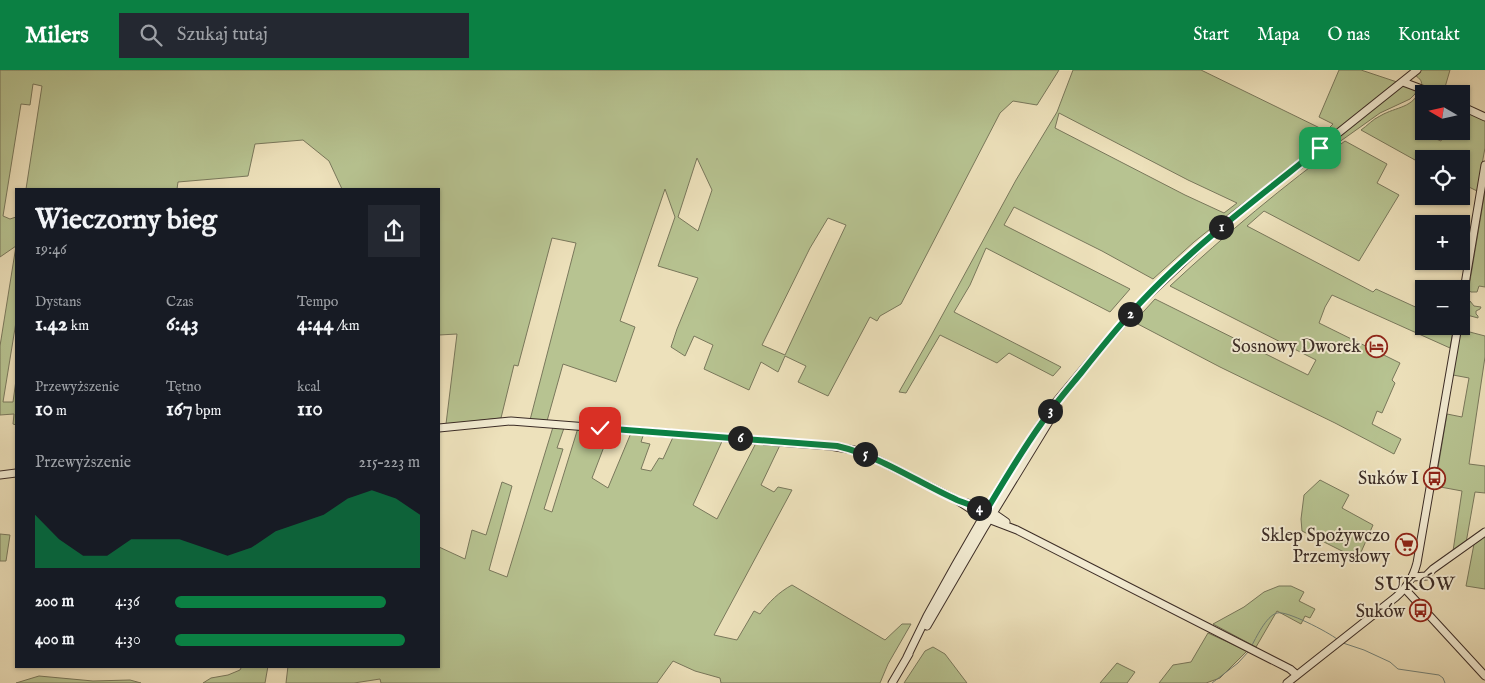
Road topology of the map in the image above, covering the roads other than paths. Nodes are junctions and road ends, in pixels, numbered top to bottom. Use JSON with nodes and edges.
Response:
{"nodes":[{"id":1,"x":1417,"y":70,"type":"edge"},
{"id":2,"x":1403,"y":82,"type":"junction"},
{"id":3,"x":1415,"y":86,"type":"edge"},
{"id":4,"x":1470,"y":110,"type":"edge"},
{"id":5,"x":1485,"y":117,"type":"edge"},
{"id":6,"x":1485,"y":165,"type":"edge"},
{"id":7,"x":1466,"y":280,"type":"edge"},
{"id":8,"x":1456,"y":335,"type":"edge"},
{"id":9,"x":440,"y":428,"type":"edge"},
{"id":10,"x":15,"y":473,"type":"edge"},
{"id":11,"x":0,"y":475,"type":"edge"},
{"id":12,"x":988,"y":515,"type":"junction"},
{"id":13,"x":1485,"y":532,"type":"edge"},
{"id":14,"x":1414,"y":573,"type":"junction"},
{"id":15,"x":1405,"y":589,"type":"junction"},
{"id":16,"x":1297,"y":675,"type":"junction"},
{"id":17,"x":1485,"y":676,"type":"edge"},
{"id":18,"x":892,"y":683,"type":"edge"},
{"id":19,"x":1287,"y":683,"type":"edge"}],
"edges":[{"from":1,"to":2,"type":"street"},
{"from":2,"to":3,"type":"street"},
{"from":2,"to":12,"type":"street"},
{"from":4,"to":5,"type":"street"},
{"from":6,"to":7,"type":"street"},
{"from":8,"to":14,"type":"street"},
{"from":9,"to":12,"type":"street"},
{"from":10,"to":11,"type":"street"},
{"from":12,"to":16,"type":"street"},
{"from":12,"to":18,"type":"street"},
{"from":13,"to":14,"type":"street"},
{"from":14,"to":15,"type":"street"},
{"from":15,"to":16,"type":"street"},
{"from":15,"to":17,"type":"street"},
{"from":16,"to":19,"type":"street"}]}
